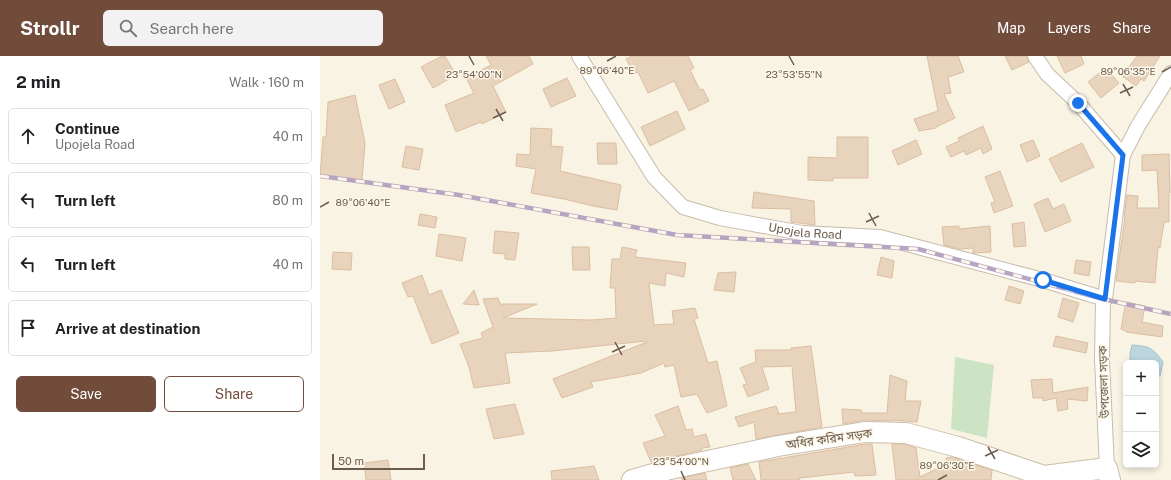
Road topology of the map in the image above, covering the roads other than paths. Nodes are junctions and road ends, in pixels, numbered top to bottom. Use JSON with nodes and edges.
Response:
{"nodes":[{"id":1,"x":580,"y":56,"type":"edge"},
{"id":2,"x":1035,"y":56,"type":"edge"},
{"id":3,"x":1171,"y":73,"type":"edge"},
{"id":4,"x":1123,"y":155,"type":"junction"},
{"id":5,"x":1105,"y":299,"type":"junction"},
{"id":6,"x":1108,"y":474,"type":"edge"},
{"id":7,"x":632,"y":480,"type":"edge"}],
"edges":[{"from":1,"to":5,"type":"street","name":"Upojela Road"},
{"from":2,"to":4,"type":"street"},
{"from":3,"to":4,"type":"street"},
{"from":4,"to":5,"type":"street","name":"উপজেলা সড়ক"},
{"from":5,"to":6,"type":"street","name":"উপজেলা সড়ক"},
{"from":6,"to":7,"type":"main road","name":"অধির করিম সড়ক"}]}
